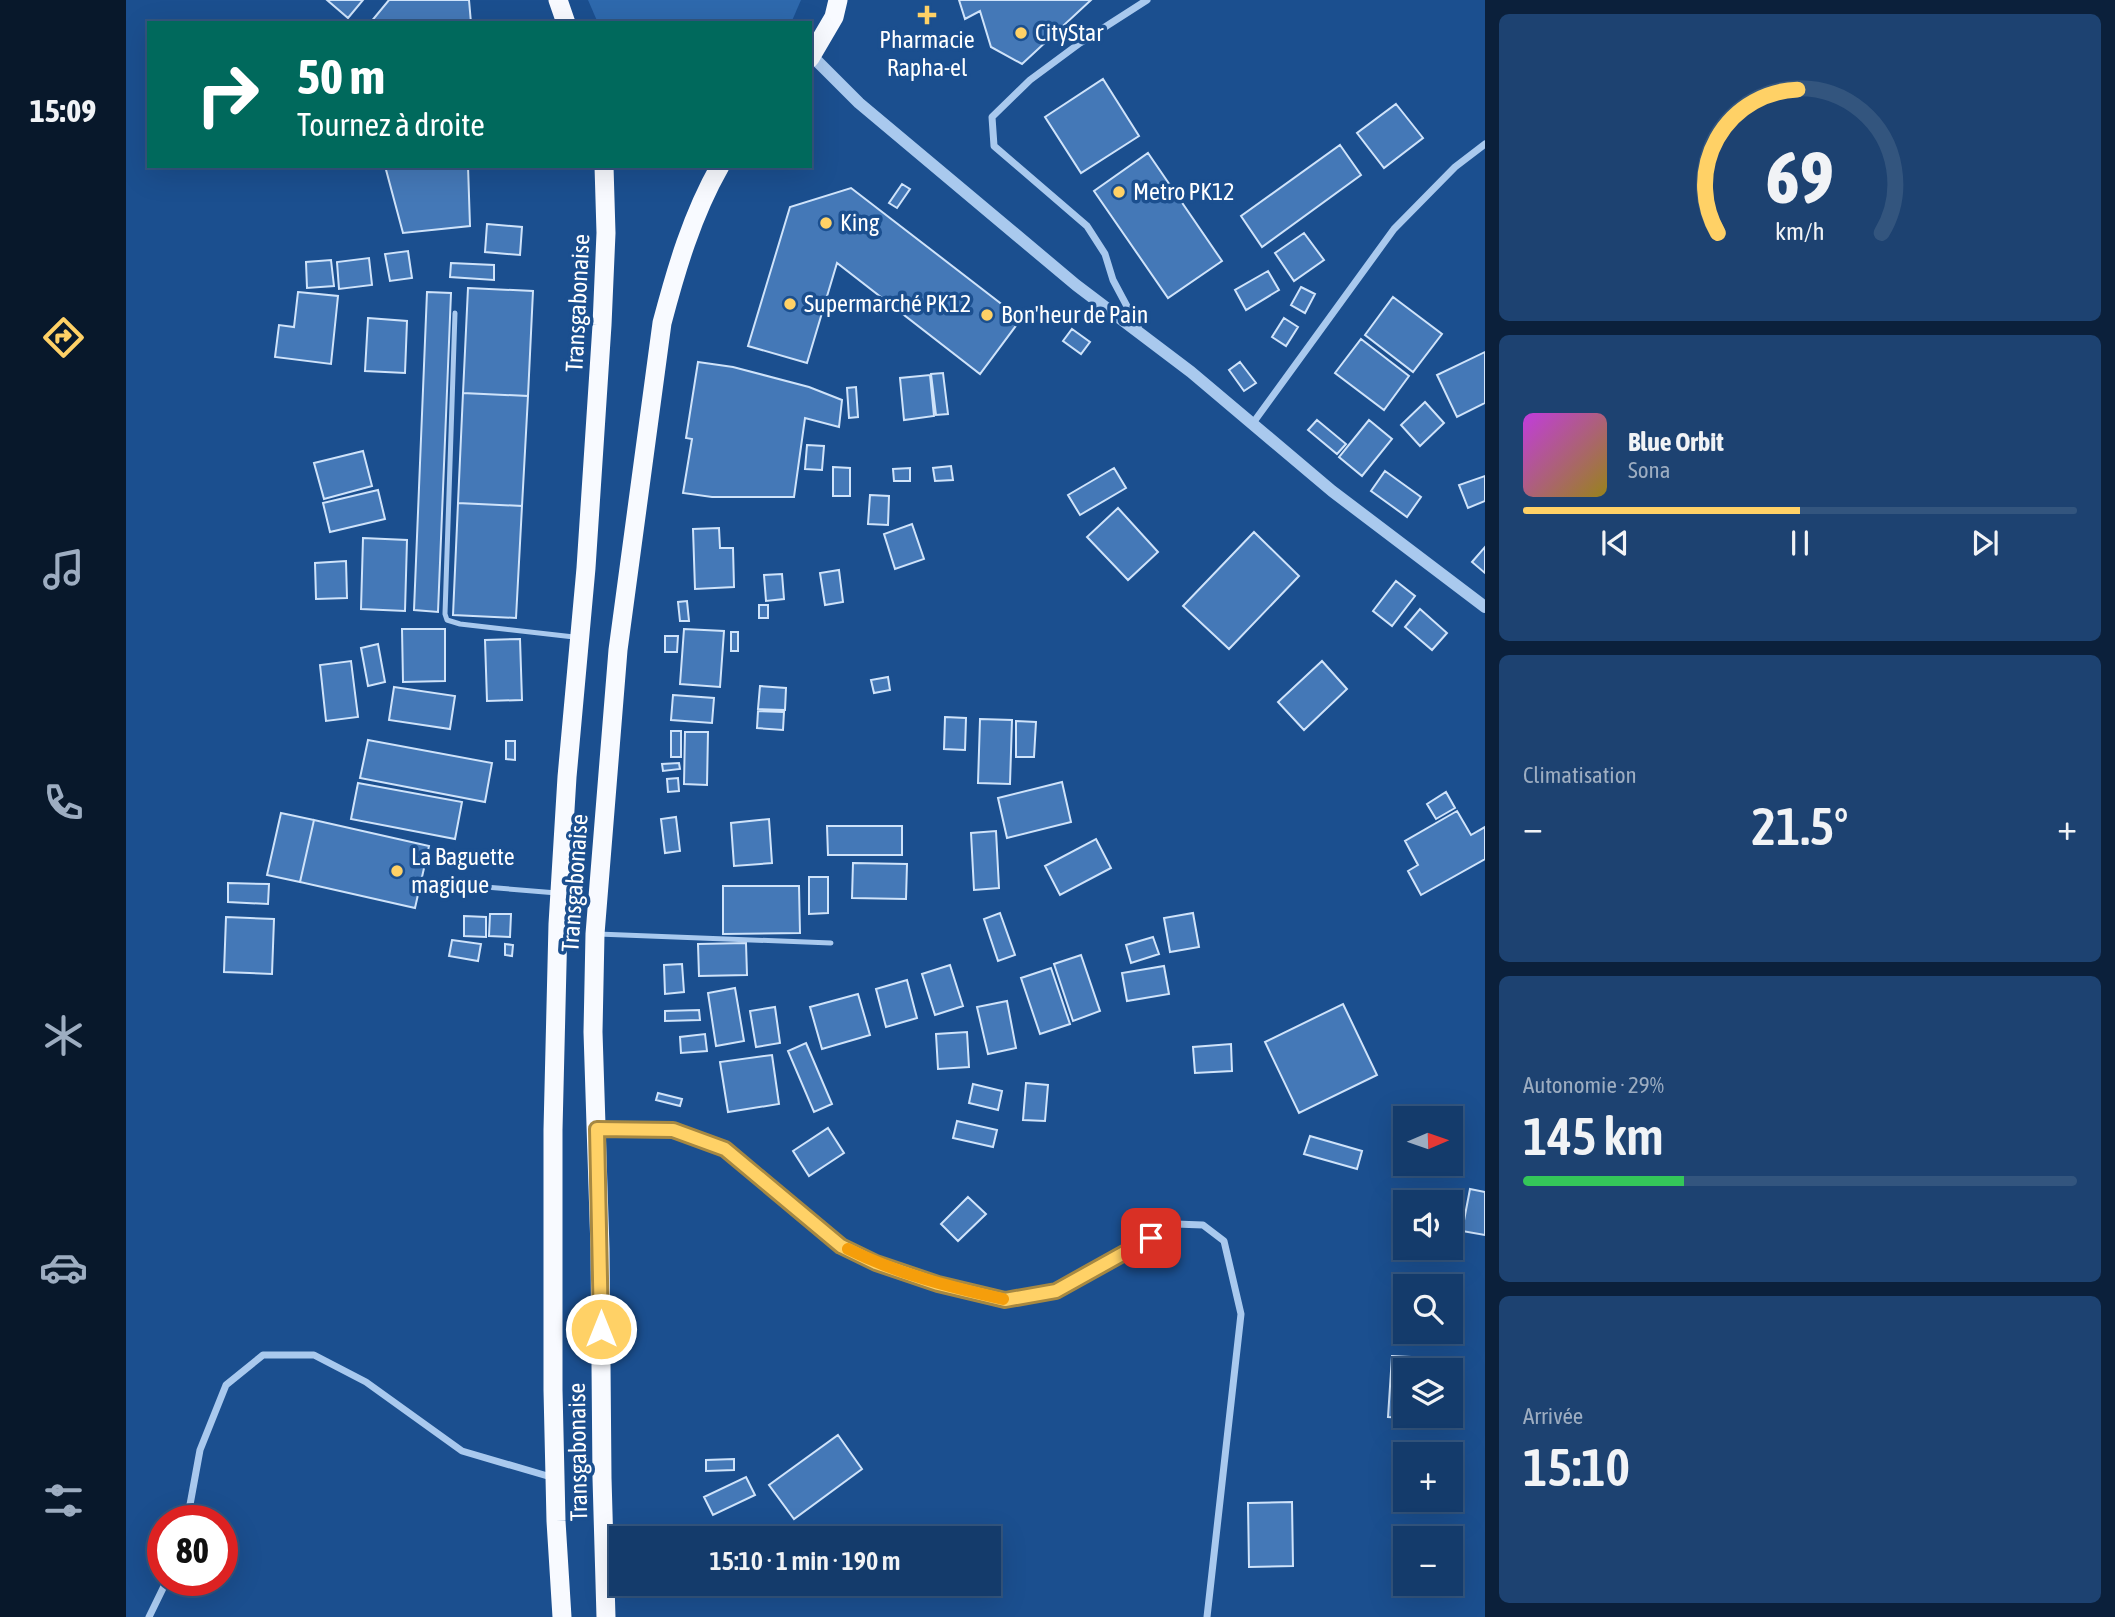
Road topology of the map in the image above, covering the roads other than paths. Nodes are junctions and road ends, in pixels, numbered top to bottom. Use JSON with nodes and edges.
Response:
{"nodes":[{"id":1,"x":558,"y":0,"type":"edge"},
{"id":2,"x":838,"y":0,"type":"edge"},
{"id":3,"x":1147,"y":0,"type":"edge"},
{"id":4,"x":565,"y":21,"type":"edge"},
{"id":5,"x":812,"y":55,"type":"edge"},
{"id":6,"x":812,"y":58,"type":"edge"},
{"id":7,"x":1485,"y":144,"type":"edge"},
{"id":8,"x":604,"y":168,"type":"edge"},
{"id":9,"x":719,"y":168,"type":"edge"},
{"id":10,"x":455,"y":313,"type":"dead end"},
{"id":11,"x":1141,"y":334,"type":"junction"},
{"id":12,"x":1253,"y":423,"type":"junction"},
{"id":13,"x":1485,"y":607,"type":"edge"},
{"id":14,"x":581,"y":637,"type":"junction"},
{"id":15,"x":436,"y":883,"type":"dead end"},
{"id":16,"x":560,"y":894,"type":"junction"},
{"id":17,"x":595,"y":934,"type":"junction"},
{"id":18,"x":831,"y":943,"type":"dead end"},
{"id":19,"x":597,"y":1129,"type":"junction"},
{"id":20,"x":555,"y":1478,"type":"junction"},
{"id":21,"x":190,"y":1505,"type":"edge"},
{"id":22,"x":159,"y":1596,"type":"edge"},
{"id":23,"x":149,"y":1617,"type":"edge"},
{"id":24,"x":562,"y":1617,"type":"edge"},
{"id":25,"x":606,"y":1617,"type":"edge"},
{"id":26,"x":1207,"y":1617,"type":"edge"}],
"edges":[{"from":1,"to":4,"type":"highway"},
{"from":2,"to":5,"type":"highway"},
{"from":3,"to":11,"type":"street"},
{"from":6,"to":11,"type":"street"},
{"from":7,"to":12,"type":"street"},
{"from":8,"to":14,"type":"highway","name":"Transgabonaise"},
{"from":9,"to":17,"type":"highway","name":"Transgabonaise"},
{"from":10,"to":14,"type":"lane"},
{"from":11,"to":12,"type":"street"},
{"from":12,"to":13,"type":"street"},
{"from":14,"to":16,"type":"highway","name":"Transgabonaise"},
{"from":15,"to":16,"type":"lane"},
{"from":16,"to":20,"type":"highway","name":"Transgabonaise"},
{"from":17,"to":18,"type":"lane"},
{"from":17,"to":19,"type":"highway","name":"Transgabonaise"},
{"from":19,"to":25,"type":"highway","name":"Transgabonaise"},
{"from":19,"to":26,"type":"street"},
{"from":20,"to":21,"type":"street"},
{"from":20,"to":24,"type":"highway","name":"Transgabonaise"},
{"from":22,"to":23,"type":"street"}]}
